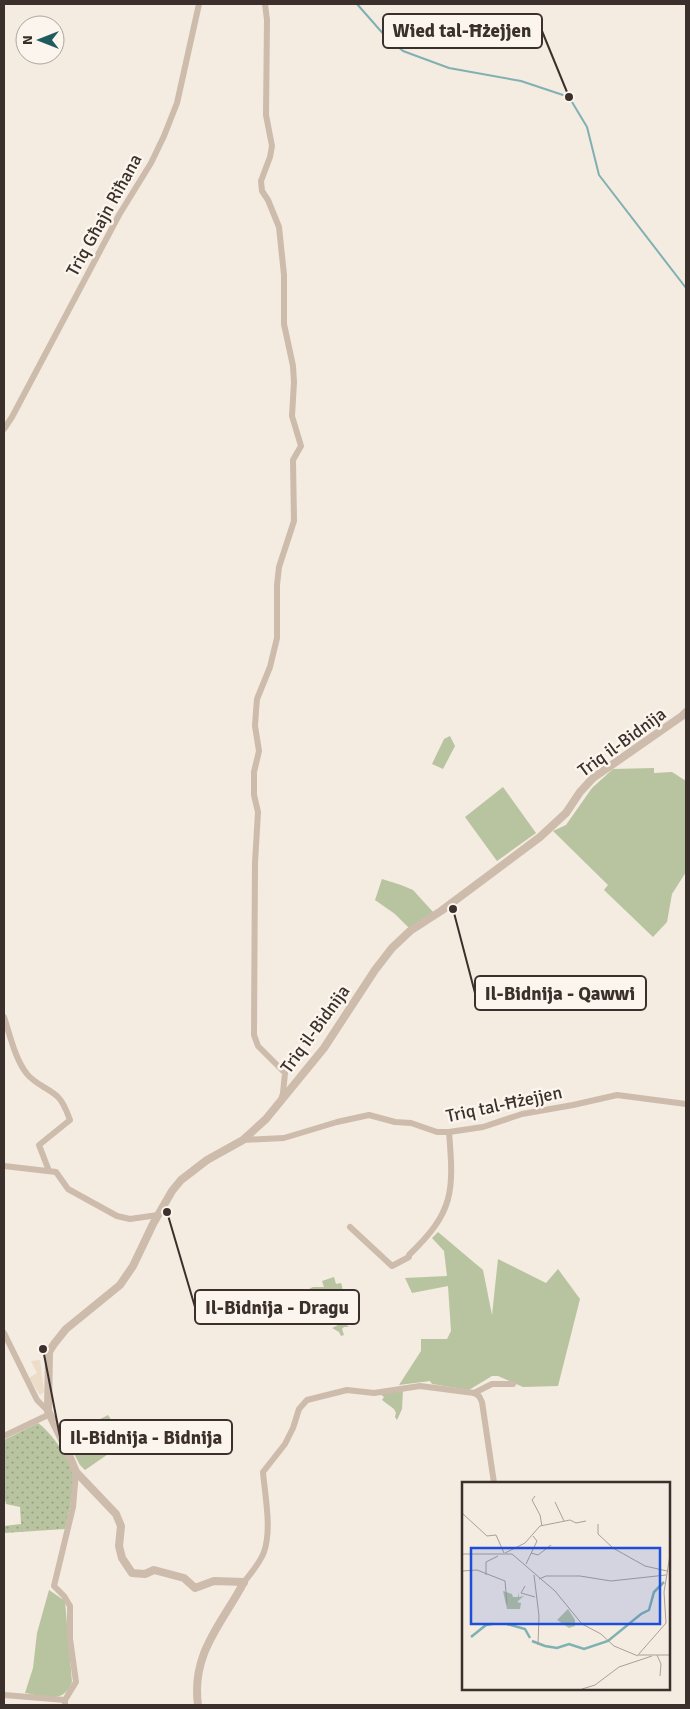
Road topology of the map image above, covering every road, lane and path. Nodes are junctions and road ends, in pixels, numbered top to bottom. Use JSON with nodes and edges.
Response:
{"nodes":[{"id":1,"x":199,"y":4,"type":"edge"},
{"id":2,"x":265,"y":4,"type":"edge"},
{"id":3,"x":4,"y":429,"type":"edge"},
{"id":4,"x":686,"y":712,"type":"edge"},
{"id":5,"x":4,"y":1017,"type":"edge"},
{"id":6,"x":280,"y":1103,"type":"junction"},
{"id":7,"x":686,"y":1104,"type":"edge"},
{"id":8,"x":449,"y":1132,"type":"junction"},
{"id":9,"x":242,"y":1140,"type":"junction"},
{"id":10,"x":4,"y":1166,"type":"edge"},
{"id":11,"x":49,"y":1171,"type":"junction"},
{"id":12,"x":158,"y":1215,"type":"junction"},
{"id":13,"x":350,"y":1227,"type":"dead end"},
{"id":14,"x":4,"y":1333,"type":"edge"},
{"id":15,"x":513,"y":1384,"type":"dead end"},
{"id":16,"x":474,"y":1392,"type":"junction"},
{"id":17,"x":49,"y":1413,"type":"junction"},
{"id":18,"x":4,"y":1436,"type":"edge"},
{"id":19,"x":76,"y":1472,"type":"junction"},
{"id":20,"x":494,"y":1482,"type":"edge"},
{"id":21,"x":244,"y":1582,"type":"junction"},
{"id":22,"x":4,"y":1695,"type":"edge"},
{"id":23,"x":65,"y":1703,"type":"edge"},
{"id":24,"x":198,"y":1705,"type":"edge"}],
"edges":[{"from":1,"to":3,"type":"street","name":"Triq Għajn Riħana"},
{"from":2,"to":6,"type":"street"},
{"from":4,"to":6,"type":"street","name":"Triq il-Bidnija"},
{"from":5,"to":11,"type":"street"},
{"from":6,"to":9,"type":"street","name":"Triq il-Bidnija"},
{"from":7,"to":8,"type":"street","name":"Triq tal-Ħżejjen"},
{"from":8,"to":9,"type":"street","name":"Triq tal-Ħżejjen"},
{"from":8,"to":13,"type":"street"},
{"from":9,"to":12,"type":"street","name":"Triq il-Bidnija"},
{"from":10,"to":11,"type":"street"},
{"from":11,"to":12,"type":"street"},
{"from":12,"to":17,"type":"street","name":"Triq il-Bidnija"},
{"from":14,"to":17,"type":"street"},
{"from":15,"to":16,"type":"street"},
{"from":16,"to":20,"type":"street"},
{"from":16,"to":21,"type":"street"},
{"from":17,"to":18,"type":"street"},
{"from":17,"to":19,"type":"street"},
{"from":19,"to":21,"type":"street"},
{"from":19,"to":23,"type":"street"},
{"from":21,"to":24,"type":"street"},
{"from":22,"to":23,"type":"street"}]}
